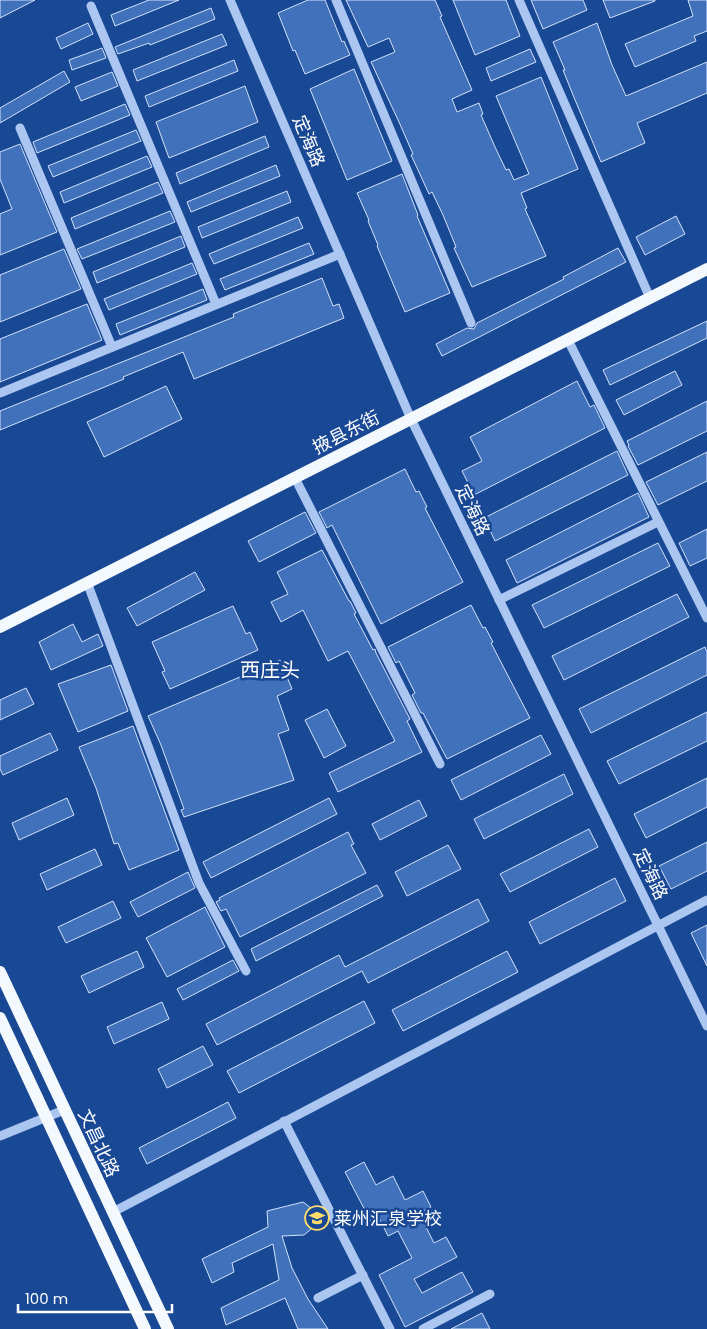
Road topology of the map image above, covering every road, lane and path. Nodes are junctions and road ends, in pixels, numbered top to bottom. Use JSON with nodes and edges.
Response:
{"nodes":[{"id":1,"x":230,"y":0,"type":"edge"},
{"id":2,"x":336,"y":0,"type":"edge"},
{"id":3,"x":519,"y":0,"type":"edge"},
{"id":4,"x":90,"y":6,"type":"dead end"},
{"id":5,"x":20,"y":128,"type":"dead end"},
{"id":6,"x":340,"y":254,"type":"junction"},
{"id":7,"x":707,"y":269,"type":"edge"},
{"id":8,"x":650,"y":298,"type":"junction"},
{"id":9,"x":216,"y":304,"type":"junction"},
{"id":10,"x":471,"y":323,"type":"dead end"},
{"id":11,"x":568,"y":340,"type":"junction"},
{"id":12,"x":112,"y":347,"type":"junction"},
{"id":13,"x":0,"y":392,"type":"edge"},
{"id":14,"x":411,"y":419,"type":"junction"},
{"id":15,"x":295,"y":478,"type":"junction"},
{"id":16,"x":658,"y":522,"type":"junction"},
{"id":17,"x":88,"y":582,"type":"junction"},
{"id":18,"x":499,"y":600,"type":"junction"},
{"id":19,"x":707,"y":618,"type":"edge"},
{"id":20,"x":0,"y":627,"type":"edge"},
{"id":21,"x":440,"y":764,"type":"dead end"},
{"id":22,"x":707,"y":900,"type":"edge"},
{"id":23,"x":658,"y":925,"type":"junction"},
{"id":24,"x":246,"y":971,"type":"dead end"},
{"id":25,"x":0,"y":972,"type":"edge"},
{"id":26,"x":0,"y":1018,"type":"edge"},
{"id":27,"x":707,"y":1026,"type":"edge"},
{"id":28,"x":64,"y":1110,"type":"junction"},
{"id":29,"x":47,"y":1118,"type":"junction"},
{"id":30,"x":284,"y":1121,"type":"junction"},
{"id":31,"x":0,"y":1136,"type":"edge"},
{"id":32,"x":112,"y":1212,"type":"junction"},
{"id":33,"x":363,"y":1275,"type":"junction"},
{"id":34,"x":490,"y":1294,"type":"dead end"},
{"id":35,"x":318,"y":1298,"type":"dead end"},
{"id":36,"x":145,"y":1329,"type":"edge"},
{"id":37,"x":168,"y":1329,"type":"edge"},
{"id":38,"x":390,"y":1329,"type":"edge"},
{"id":39,"x":423,"y":1329,"type":"edge"}],
"edges":[{"from":1,"to":6,"type":"street","name":"定海路"},
{"from":2,"to":10,"type":"street"},
{"from":3,"to":8,"type":"street"},
{"from":4,"to":9,"type":"street"},
{"from":5,"to":12,"type":"street"},
{"from":6,"to":9,"type":"street"},
{"from":6,"to":14,"type":"street","name":"定海路"},
{"from":7,"to":8,"type":"main road","name":"掖县东街"},
{"from":8,"to":11,"type":"main road","name":"掖县东街"},
{"from":9,"to":12,"type":"street"},
{"from":11,"to":14,"type":"main road","name":"掖县东街"},
{"from":11,"to":16,"type":"street"},
{"from":12,"to":13,"type":"street"},
{"from":14,"to":15,"type":"main road","name":"掖县东街"},
{"from":14,"to":18,"type":"street","name":"定海路"},
{"from":15,"to":17,"type":"main road","name":"掖县东街"},
{"from":15,"to":21,"type":"street"},
{"from":16,"to":18,"type":"street"},
{"from":16,"to":19,"type":"street"},
{"from":17,"to":20,"type":"main road","name":"掖县东街"},
{"from":17,"to":24,"type":"street"},
{"from":18,"to":23,"type":"street","name":"定海路"},
{"from":22,"to":23,"type":"street"},
{"from":23,"to":27,"type":"street","name":"定海路"},
{"from":23,"to":30,"type":"street"},
{"from":25,"to":28,"type":"main road","name":"文昌北路"},
{"from":26,"to":29,"type":"main road","name":"文昌北路"},
{"from":28,"to":29,"type":"street"},
{"from":28,"to":32,"type":"main road","name":"文昌北路"},
{"from":29,"to":31,"type":"street"},
{"from":29,"to":36,"type":"main road","name":"文昌北路"},
{"from":30,"to":32,"type":"street"},
{"from":30,"to":33,"type":"street"},
{"from":32,"to":37,"type":"main road","name":"文昌北路"},
{"from":33,"to":35,"type":"street"},
{"from":33,"to":38,"type":"street"},
{"from":34,"to":39,"type":"street"}]}
